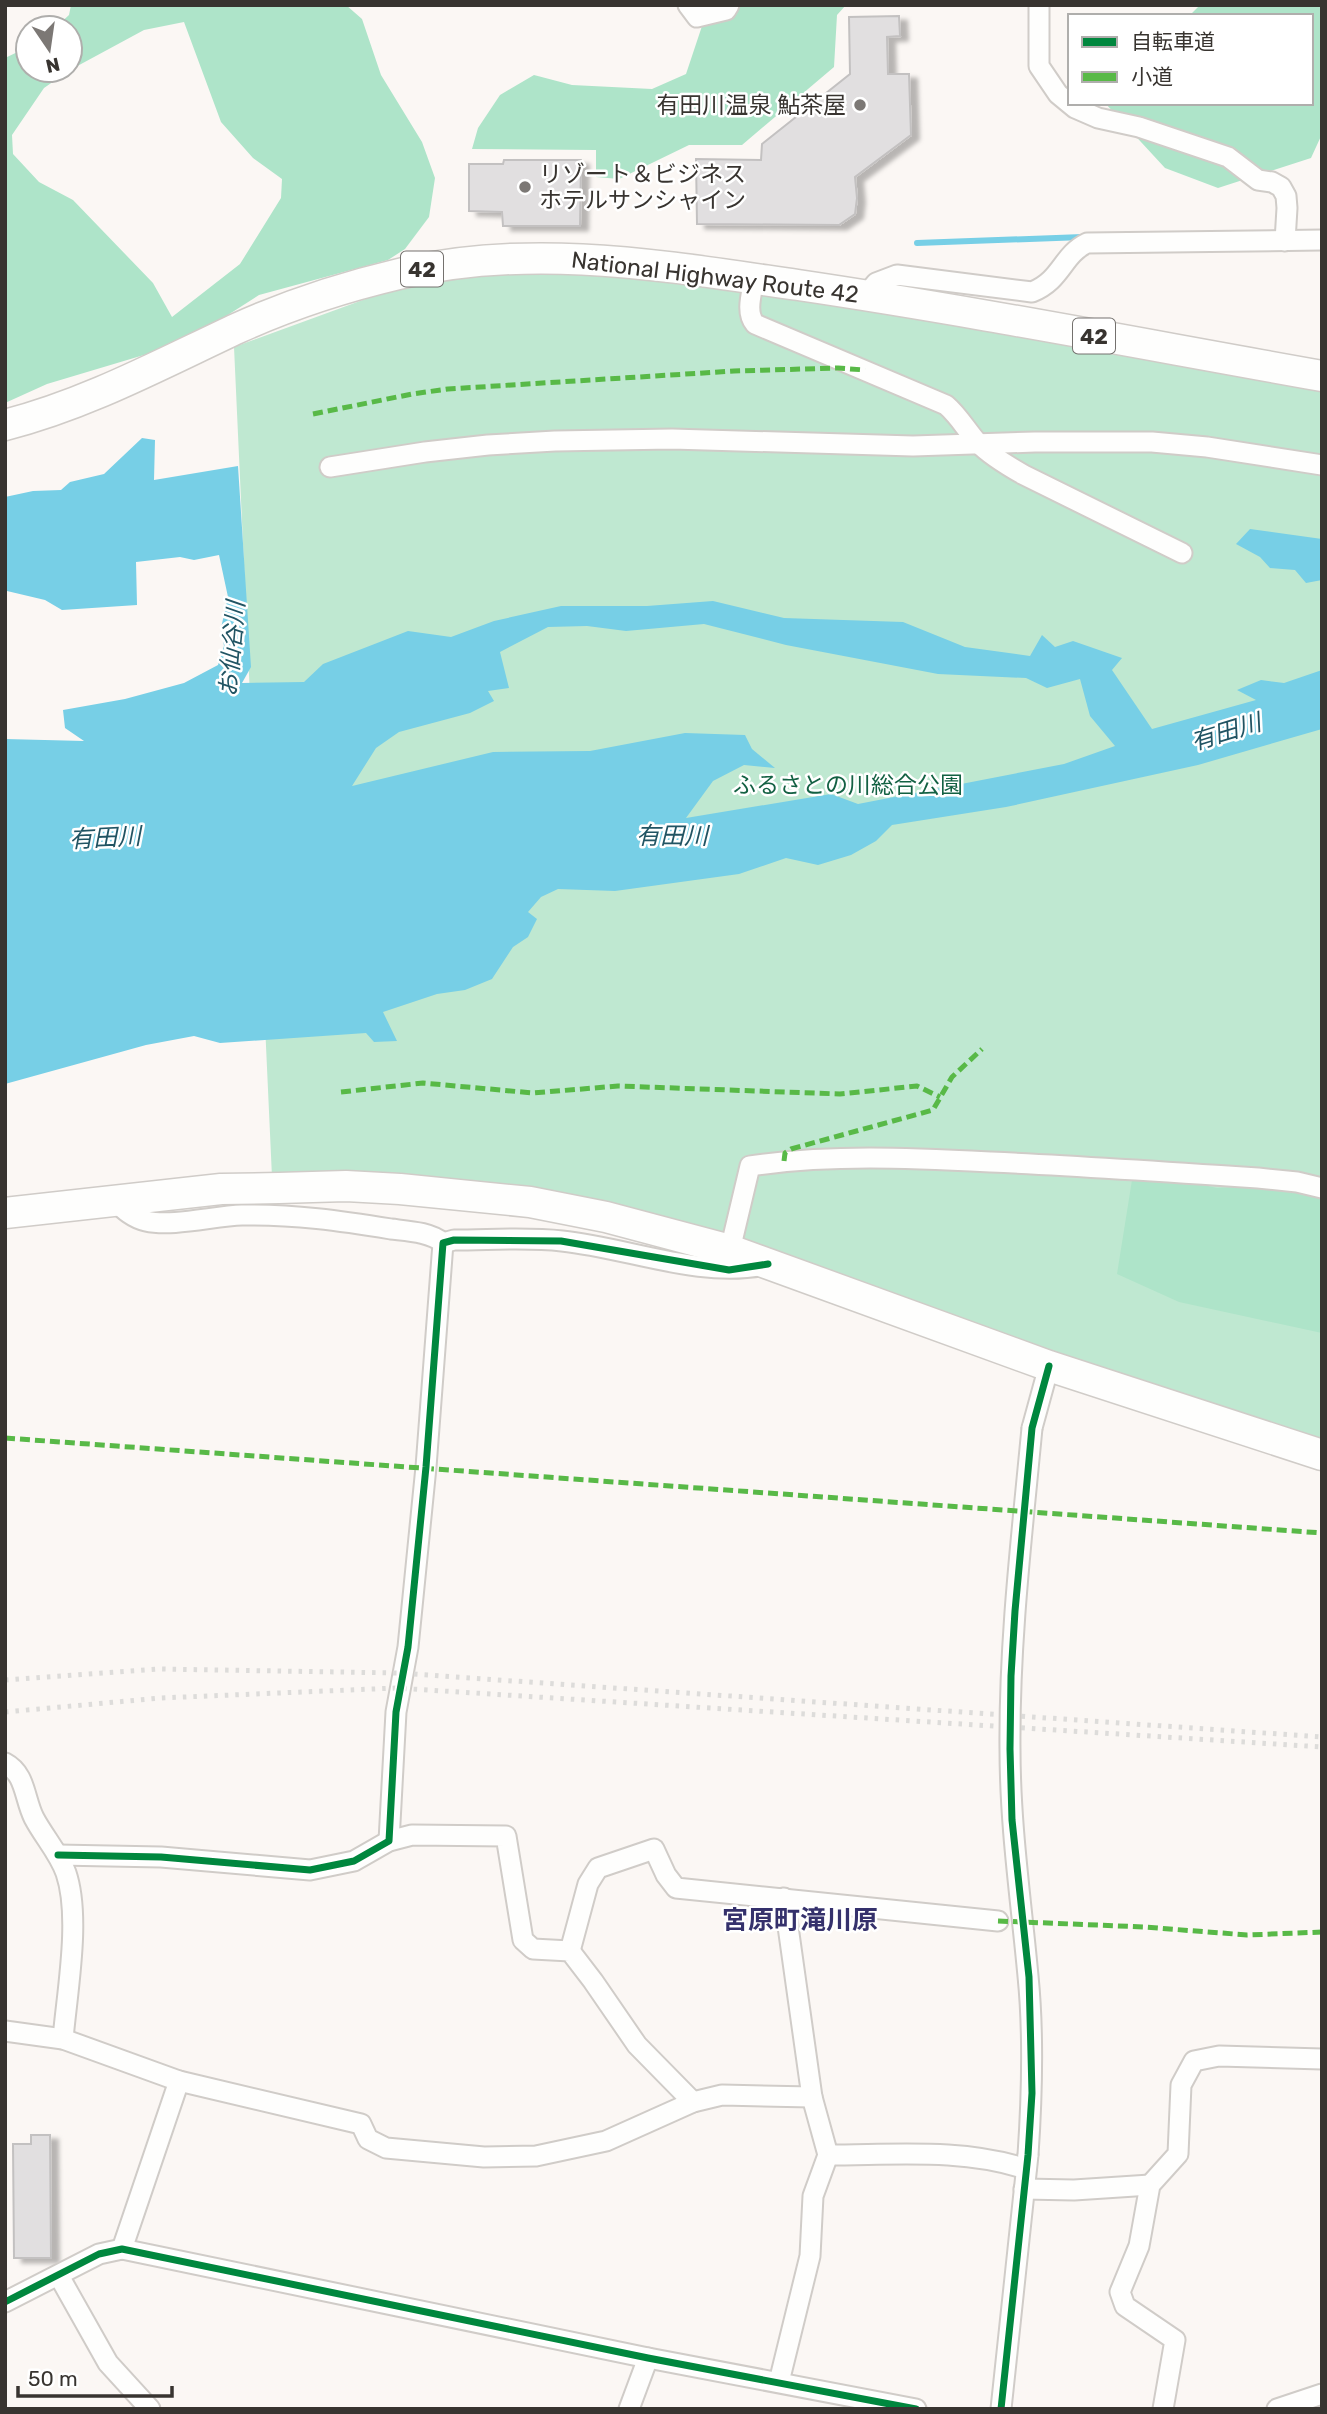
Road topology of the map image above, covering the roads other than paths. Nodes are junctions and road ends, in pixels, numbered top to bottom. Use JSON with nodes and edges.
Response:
{"nodes":[{"id":1,"x":688,"y":5,"type":"edge"},
{"id":2,"x":729,"y":5,"type":"edge"},
{"id":3,"x":1040,"y":5,"type":"edge"},
{"id":4,"x":1068,"y":102,"type":"edge"},
{"id":5,"x":1072,"y":105,"type":"edge"},
{"id":6,"x":1322,"y":240,"type":"edge"},
{"id":7,"x":1285,"y":241,"type":"junction"},
{"id":8,"x":754,"y":279,"type":"junction"},
{"id":9,"x":866,"y":295,"type":"junction"},
{"id":10,"x":1322,"y":376,"type":"edge"},
{"id":11,"x":5,"y":425,"type":"edge"},
{"id":12,"x":979,"y":443,"type":"junction"},
{"id":13,"x":1322,"y":465,"type":"edge"},
{"id":14,"x":330,"y":467,"type":"dead end"},
{"id":15,"x":1182,"y":553,"type":"dead end"},
{"id":16,"x":1322,"y":1188,"type":"edge"},
{"id":17,"x":115,"y":1201,"type":"junction"},
{"id":18,"x":5,"y":1213,"type":"edge"},
{"id":19,"x":443,"y":1243,"type":"junction"},
{"id":20,"x":730,"y":1250,"type":"junction"},
{"id":21,"x":768,"y":1264,"type":"junction"},
{"id":22,"x":1049,"y":1366,"type":"junction"},
{"id":23,"x":1322,"y":1455,"type":"edge"},
{"id":24,"x":5,"y":1763,"type":"edge"},
{"id":25,"x":389,"y":1841,"type":"junction"},
{"id":26,"x":58,"y":1855,"type":"junction"},
{"id":27,"x":784,"y":1898,"type":"junction"},
{"id":28,"x":998,"y":1921,"type":"dead end"},
{"id":29,"x":570,"y":1951,"type":"junction"},
{"id":30,"x":5,"y":2031,"type":"edge"},
{"id":31,"x":63,"y":2039,"type":"junction"},
{"id":32,"x":1322,"y":2059,"type":"edge"},
{"id":33,"x":179,"y":2081,"type":"junction"},
{"id":34,"x":813,"y":2096,"type":"junction"},
{"id":35,"x":693,"y":2102,"type":"junction"},
{"id":36,"x":828,"y":2155,"type":"junction"},
{"id":37,"x":1026,"y":2171,"type":"junction"},
{"id":38,"x":1150,"y":2185,"type":"junction"},
{"id":39,"x":122,"y":2249,"type":"junction"},
{"id":40,"x":59,"y":2276,"type":"junction"},
{"id":41,"x":5,"y":2302,"type":"edge"},
{"id":42,"x":648,"y":2358,"type":"junction"},
{"id":43,"x":779,"y":2382,"type":"junction"},
{"id":44,"x":1322,"y":2394,"type":"edge"},
{"id":45,"x":895,"y":2407,"type":"edge"},
{"id":46,"x":150,"y":2409,"type":"edge"},
{"id":47,"x":629,"y":2409,"type":"edge"},
{"id":48,"x":916,"y":2409,"type":"edge"},
{"id":49,"x":1001,"y":2409,"type":"edge"},
{"id":50,"x":1163,"y":2409,"type":"edge"},
{"id":51,"x":1277,"y":2409,"type":"edge"}],
"edges":[{"from":1,"to":2,"type":"street"},
{"from":3,"to":4,"type":"street"},
{"from":5,"to":7,"type":"street"},
{"from":6,"to":7,"type":"street"},
{"from":7,"to":9,"type":"street"},
{"from":8,"to":9,"type":"highway","name":"National Highway Route 42","number":"42"},
{"from":8,"to":11,"type":"highway","name":"National Highway Route 42","number":"42"},
{"from":8,"to":12,"type":"street"},
{"from":9,"to":10,"type":"highway","name":"National Highway Route 42","number":"42"},
{"from":12,"to":13,"type":"street"},
{"from":12,"to":14,"type":"street"},
{"from":12,"to":15,"type":"street"},
{"from":16,"to":20,"type":"street"},
{"from":17,"to":18,"type":"highway"},
{"from":17,"to":19,"type":"street"},
{"from":17,"to":20,"type":"highway"},
{"from":19,"to":21,"type":"street"},
{"from":19,"to":25,"type":"street"},
{"from":20,"to":21,"type":"highway"},
{"from":21,"to":22,"type":"highway"},
{"from":22,"to":23,"type":"highway"},
{"from":22,"to":37,"type":"street","bridge":true},
{"from":24,"to":26,"type":"street"},
{"from":25,"to":26,"type":"street"},
{"from":25,"to":29,"type":"street"},
{"from":26,"to":31,"type":"street"},
{"from":27,"to":28,"type":"street"},
{"from":27,"to":29,"type":"street"},
{"from":27,"to":34,"type":"street"},
{"from":29,"to":35,"type":"street"},
{"from":30,"to":31,"type":"street"},
{"from":31,"to":33,"type":"street"},
{"from":32,"to":38,"type":"street"},
{"from":33,"to":35,"type":"street"},
{"from":33,"to":39,"type":"street"},
{"from":34,"to":35,"type":"street"},
{"from":34,"to":36,"type":"street"},
{"from":36,"to":37,"type":"street"},
{"from":36,"to":43,"type":"street"},
{"from":37,"to":38,"type":"street"},
{"from":37,"to":49,"type":"street"},
{"from":38,"to":50,"type":"street"},
{"from":39,"to":40,"type":"street"},
{"from":39,"to":42,"type":"street"},
{"from":40,"to":41,"type":"street"},
{"from":40,"to":46,"type":"street"},
{"from":42,"to":43,"type":"street"},
{"from":42,"to":47,"type":"street"},
{"from":43,"to":45,"type":"street"},
{"from":44,"to":51,"type":"street"},
{"from":45,"to":48,"type":"street"}]}
